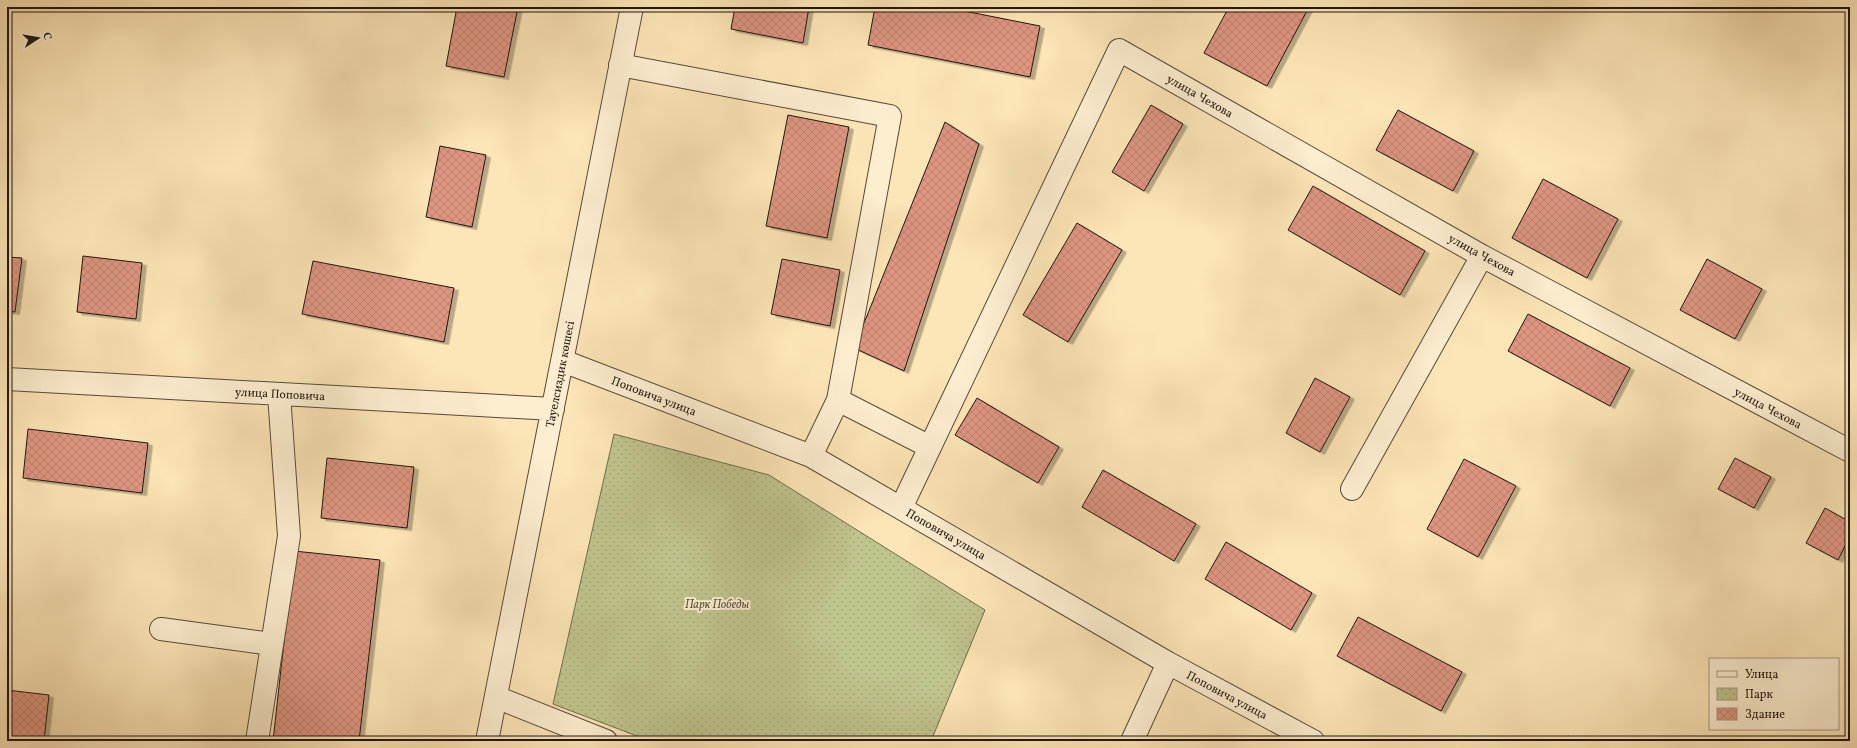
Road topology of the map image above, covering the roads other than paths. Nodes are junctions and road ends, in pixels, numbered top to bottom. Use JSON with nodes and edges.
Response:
{"nodes":[{"id":1,"x":632,"y":7,"type":"edge"},
{"id":2,"x":620,"y":65,"type":"junction"},
{"id":3,"x":1482,"y":256,"type":"junction"},
{"id":4,"x":563,"y":361,"type":"junction"},
{"id":5,"x":7,"y":379,"type":"edge"},
{"id":6,"x":279,"y":394,"type":"junction"},
{"id":7,"x":838,"y":400,"type":"junction"},
{"id":8,"x":553,"y":409,"type":"junction"},
{"id":9,"x":930,"y":447,"type":"junction"},
{"id":10,"x":1850,"y":451,"type":"edge"},
{"id":11,"x":811,"y":456,"type":"junction"},
{"id":12,"x":1352,"y":489,"type":"dead end"},
{"id":13,"x":901,"y":508,"type":"junction"},
{"id":14,"x":161,"y":628,"type":"dead end"},
{"id":15,"x":272,"y":644,"type":"junction"},
{"id":16,"x":1168,"y":663,"type":"junction"},
{"id":17,"x":496,"y":697,"type":"junction"},
{"id":18,"x":257,"y":741,"type":"edge"},
{"id":19,"x":487,"y":741,"type":"edge"},
{"id":20,"x":606,"y":741,"type":"edge"},
{"id":21,"x":1132,"y":741,"type":"edge"},
{"id":22,"x":1313,"y":741,"type":"edge"}],
"edges":[{"from":1,"to":2,"type":"street","name":"Тауелсиздик көшесі"},
{"from":2,"to":4,"type":"street","name":"Тауелсиздик көшесі"},
{"from":2,"to":7,"type":"street"},
{"from":3,"to":9,"type":"street","name":"улица Чехова"},
{"from":3,"to":10,"type":"street","name":"улица Чехова"},
{"from":3,"to":12,"type":"street"},
{"from":4,"to":8,"type":"street","name":"Тауелсиздик көшесі"},
{"from":4,"to":11,"type":"street","name":"Поповича улица"},
{"from":5,"to":6,"type":"street","name":"улица Поповича"},
{"from":6,"to":8,"type":"street","name":"улица Поповича"},
{"from":6,"to":15,"type":"street"},
{"from":7,"to":9,"type":"street"},
{"from":7,"to":11,"type":"street"},
{"from":8,"to":17,"type":"street","name":"Тауелсиздик көшесі"},
{"from":9,"to":13,"type":"street"},
{"from":11,"to":13,"type":"street","name":"Поповича улица"},
{"from":13,"to":16,"type":"street","name":"Поповича улица"},
{"from":14,"to":15,"type":"street"},
{"from":15,"to":18,"type":"street"},
{"from":16,"to":21,"type":"street"},
{"from":16,"to":22,"type":"street","name":"Поповича улица"},
{"from":17,"to":19,"type":"street","name":"Тауелсиздик көшесі"},
{"from":17,"to":20,"type":"street"}]}
